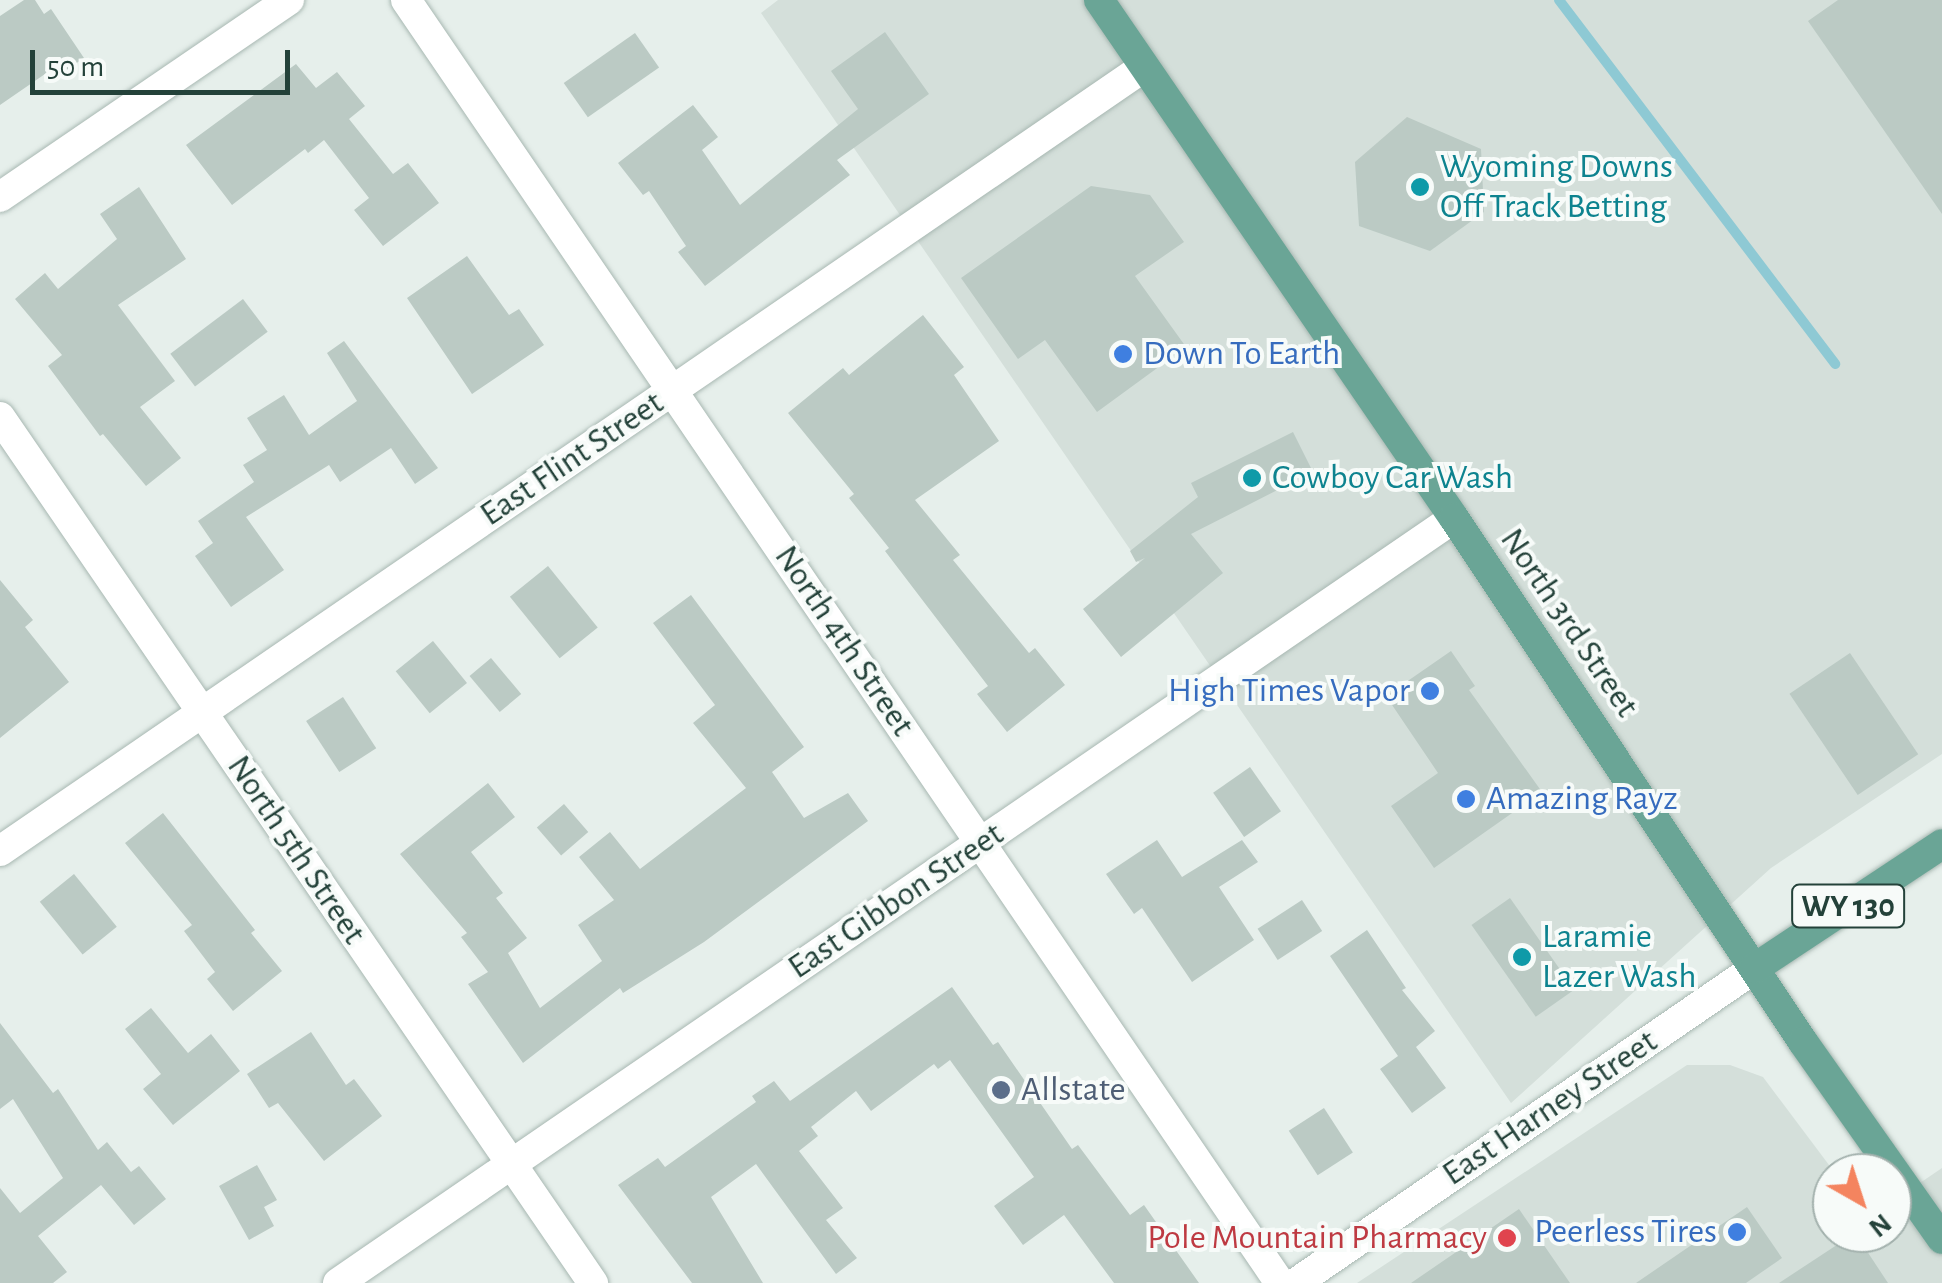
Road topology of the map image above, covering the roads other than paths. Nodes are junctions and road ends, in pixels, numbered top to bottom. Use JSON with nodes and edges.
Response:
{"nodes":[{"id":1,"x":289,"y":0,"type":"edge"},
{"id":2,"x":406,"y":0,"type":"edge"},
{"id":3,"x":1099,"y":0,"type":"edge"},
{"id":4,"x":1144,"y":66,"type":"junction"},
{"id":5,"x":0,"y":196,"type":"edge"},
{"id":6,"x":673,"y":390,"type":"junction"},
{"id":7,"x":0,"y":417,"type":"edge"},
{"id":8,"x":1454,"y":518,"type":"junction"},
{"id":9,"x":202,"y":712,"type":"junction"},
{"id":10,"x":982,"y":842,"type":"junction"},
{"id":11,"x":1942,"y":844,"type":"edge"},
{"id":12,"x":0,"y":851,"type":"edge"},
{"id":13,"x":1755,"y":968,"type":"junction"},
{"id":14,"x":512,"y":1164,"type":"junction"},
{"id":15,"x":1942,"y":1239,"type":"edge"},
{"id":16,"x":338,"y":1283,"type":"edge"},
{"id":17,"x":593,"y":1283,"type":"edge"},
{"id":18,"x":1280,"y":1283,"type":"edge"},
{"id":19,"x":1296,"y":1283,"type":"edge"}],
"edges":[{"from":1,"to":5,"type":"street"},
{"from":2,"to":6,"type":"street","name":"North 4th Street"},
{"from":3,"to":4,"type":"main road","name":"North 3rd Street"},
{"from":4,"to":6,"type":"street","name":"East Flint Street"},
{"from":4,"to":8,"type":"main road","name":"North 3rd Street"},
{"from":6,"to":9,"type":"street","name":"East Flint Street"},
{"from":6,"to":10,"type":"street","name":"North 4th Street"},
{"from":7,"to":9,"type":"street","name":"North 5th Street"},
{"from":8,"to":10,"type":"street","name":"East Gibbon Street"},
{"from":8,"to":13,"type":"main road","name":"North 3rd Street"},
{"from":9,"to":12,"type":"street","name":"East Flint Street"},
{"from":9,"to":14,"type":"street","name":"North 5th Street"},
{"from":10,"to":14,"type":"street","name":"East Gibbon Street"},
{"from":10,"to":18,"type":"street","name":"North 4th Street"},
{"from":11,"to":13,"type":"main road","number":"WY 130"},
{"from":13,"to":15,"type":"main road","name":"North 3rd Street"},
{"from":13,"to":19,"type":"street","name":"East Harney Street"},
{"from":14,"to":16,"type":"street","name":"East Gibbon Street"},
{"from":14,"to":17,"type":"street","name":"North 5th Street"}]}
